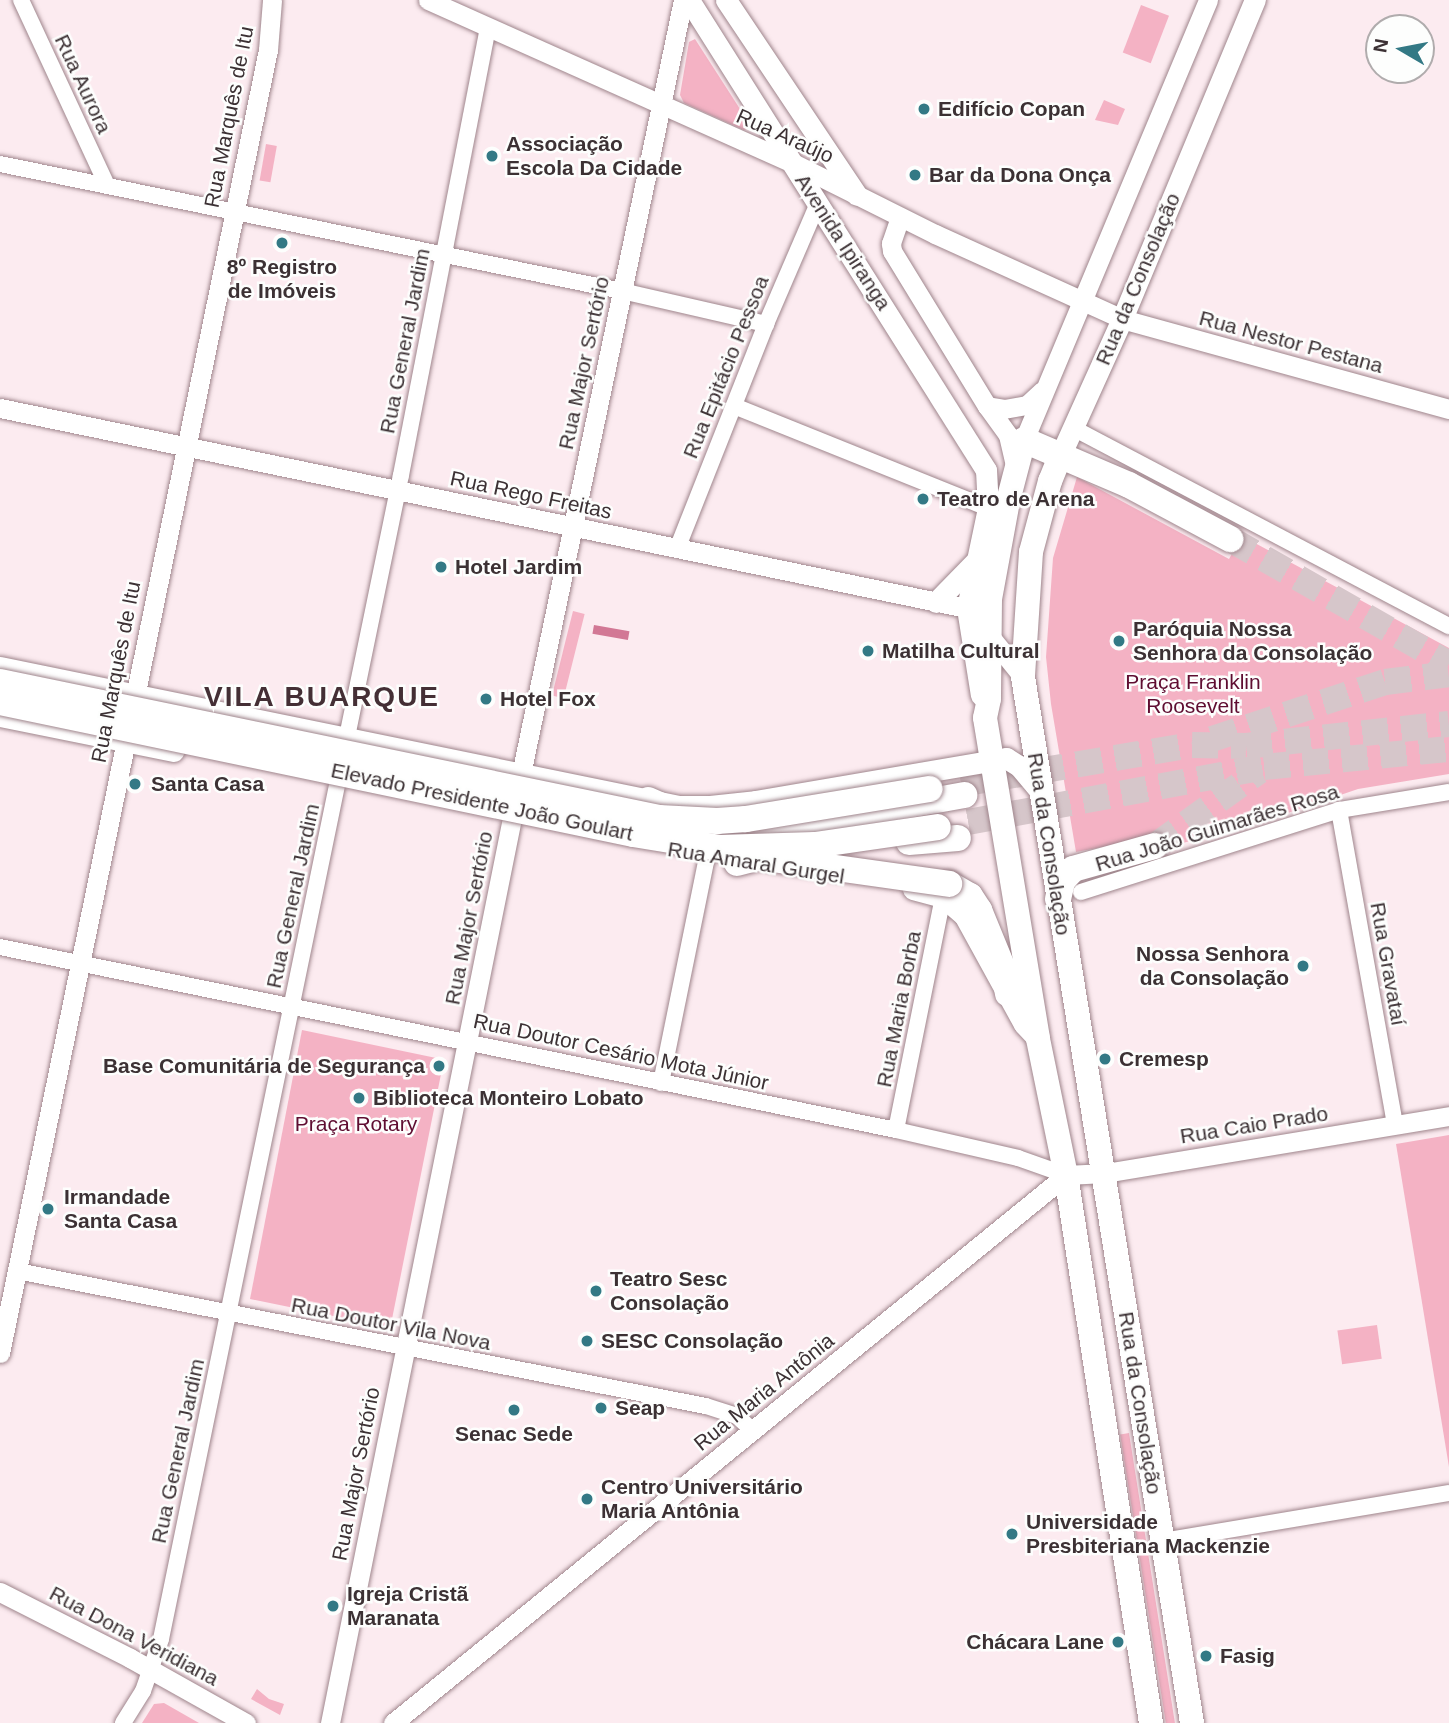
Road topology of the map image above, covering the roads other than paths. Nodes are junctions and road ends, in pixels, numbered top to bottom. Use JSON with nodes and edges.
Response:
{"nodes":[{"id":1,"x":20,"y":0,"type":"edge"},
{"id":2,"x":272,"y":0,"type":"edge"},
{"id":3,"x":428,"y":0,"type":"edge"},
{"id":4,"x":683,"y":0,"type":"edge"},
{"id":5,"x":688,"y":0,"type":"edge"},
{"id":6,"x":726,"y":0,"type":"edge"},
{"id":7,"x":1208,"y":0,"type":"edge"},
{"id":8,"x":1255,"y":0,"type":"edge"},
{"id":9,"x":488,"y":28,"type":"junction"},
{"id":10,"x":660,"y":106,"type":"junction"},
{"id":11,"x":792,"y":162,"type":"junction"},
{"id":12,"x":0,"y":164,"type":"edge"},
{"id":13,"x":107,"y":185,"type":"junction"},
{"id":14,"x":849,"y":190,"type":"junction"},
{"id":15,"x":818,"y":204,"type":"junction"},
{"id":16,"x":234,"y":211,"type":"junction"},
{"id":17,"x":900,"y":217,"type":"junction"},
{"id":18,"x":443,"y":254,"type":"junction"},
{"id":19,"x":622,"y":291,"type":"junction"},
{"id":20,"x":1080,"y":300,"type":"junction"},
{"id":21,"x":1122,"y":319,"type":"junction"},
{"id":22,"x":766,"y":324,"type":"junction"},
{"id":23,"x":1044,"y":389,"type":"junction"},
{"id":24,"x":734,"y":406,"type":"junction"},
{"id":25,"x":987,"y":406,"type":"junction"},
{"id":26,"x":0,"y":408,"type":"edge"},
{"id":27,"x":1449,"y":410,"type":"edge"},
{"id":28,"x":1073,"y":428,"type":"junction"},
{"id":29,"x":1024,"y":440,"type":"junction"},
{"id":30,"x":185,"y":447,"type":"junction"},
{"id":31,"x":1061,"y":454,"type":"junction"},
{"id":32,"x":1016,"y":471,"type":"junction"},
{"id":33,"x":398,"y":491,"type":"junction"},
{"id":34,"x":988,"y":497,"type":"junction"},
{"id":35,"x":573,"y":527,"type":"junction"},
{"id":36,"x":1230,"y":539,"type":"tunnel mouth"},
{"id":37,"x":677,"y":549,"type":"junction"},
{"id":38,"x":977,"y":560,"type":"junction"},
{"id":39,"x":936,"y":602,"type":"junction"},
{"id":40,"x":967,"y":608,"type":"junction"},
{"id":41,"x":1449,"y":626,"type":"edge"},
{"id":42,"x":987,"y":630,"type":"junction"},
{"id":43,"x":0,"y":667,"type":"edge"},
{"id":44,"x":1023,"y":677,"type":"junction"},
{"id":45,"x":0,"y":682,"type":"edge"},
{"id":46,"x":135,"y":694,"type":"junction"},
{"id":47,"x":0,"y":702,"type":"edge"},
{"id":48,"x":0,"y":716,"type":"edge"},
{"id":49,"x":985,"y":718,"type":"junction"},
{"id":50,"x":347,"y":738,"type":"junction"},
{"id":51,"x":125,"y":742,"type":"junction"},
{"id":52,"x":991,"y":760,"type":"junction"},
{"id":53,"x":521,"y":775,"type":"junction"},
{"id":54,"x":337,"y":785,"type":"junction"},
{"id":55,"x":1039,"y":790,"type":"junction"},
{"id":56,"x":1449,"y":792,"type":"edge"},
{"id":57,"x":648,"y":800,"type":"junction"},
{"id":58,"x":1339,"y":810,"type":"junction"},
{"id":59,"x":511,"y":821,"type":"junction"},
{"id":60,"x":954,"y":829,"type":"tunnel mouth"},
{"id":61,"x":1155,"y":845,"type":"tunnel mouth"},
{"id":62,"x":721,"y":856,"type":"junction"},
{"id":63,"x":946,"y":890,"type":"junction"},
{"id":64,"x":1070,"y":896,"type":"junction"},
{"id":65,"x":0,"y":947,"type":"edge"},
{"id":66,"x":79,"y":964,"type":"junction"},
{"id":67,"x":1008,"y":994,"type":"joint"},
{"id":68,"x":291,"y":1007,"type":"junction"},
{"id":69,"x":1038,"y":1039,"type":"junction"},
{"id":70,"x":467,"y":1042,"type":"junction"},
{"id":71,"x":661,"y":1083,"type":"junction"},
{"id":72,"x":1449,"y":1116,"type":"edge"},
{"id":73,"x":1395,"y":1125,"type":"junction"},
{"id":74,"x":896,"y":1130,"type":"junction"},
{"id":75,"x":1105,"y":1173,"type":"junction"},
{"id":76,"x":1066,"y":1175,"type":"junction"},
{"id":77,"x":17,"y":1271,"type":"junction"},
{"id":78,"x":228,"y":1314,"type":"junction"},
{"id":79,"x":405,"y":1349,"type":"junction"},
{"id":80,"x":0,"y":1353,"type":"edge"},
{"id":81,"x":752,"y":1430,"type":"junction"},
{"id":82,"x":1449,"y":1493,"type":"edge"},
{"id":83,"x":1162,"y":1541,"type":"junction"},
{"id":84,"x":0,"y":1591,"type":"edge"},
{"id":85,"x":152,"y":1670,"type":"junction"},
{"id":86,"x":123,"y":1723,"type":"edge"},
{"id":87,"x":246,"y":1723,"type":"edge"},
{"id":88,"x":330,"y":1723,"type":"edge"},
{"id":89,"x":393,"y":1723,"type":"edge"},
{"id":90,"x":1151,"y":1723,"type":"edge"},
{"id":91,"x":1192,"y":1723,"type":"edge"}],
"edges":[{"from":1,"to":13,"type":"street","name":"Rua Aurora"},
{"from":2,"to":16,"type":"street","name":"Rua Marquês de Itu"},
{"from":3,"to":9,"type":"street","name":"Rua Araújo"},
{"from":4,"to":10,"type":"street","name":"Rua Major Sertório"},
{"from":5,"to":11,"type":"main road","name":"Avenida Ipiranga"},
{"from":6,"to":14,"type":"main road","name":"Avenida Ipiranga"},
{"from":7,"to":20,"type":"street","name":"Rua da Consolação"},
{"from":8,"to":21,"type":"main road","name":"Rua da Consolação"},
{"from":9,"to":10,"type":"street","name":"Rua Araújo"},
{"from":9,"to":18,"type":"street","name":"Rua General Jardim"},
{"from":10,"to":11,"type":"street","name":"Rua Araújo"},
{"from":10,"to":19,"type":"street","name":"Rua Major Sertório"},
{"from":11,"to":14,"type":"street","name":"Rua Araújo"},
{"from":11,"to":15,"type":"main road","name":"Avenida Ipiranga"},
{"from":12,"to":13,"type":"street"},
{"from":13,"to":16,"type":"street"},
{"from":14,"to":15,"type":"main road"},
{"from":14,"to":17,"type":"street","name":"Rua Araújo"},
{"from":15,"to":22,"type":"street","name":"Rua Epitácio Pessoa"},
{"from":15,"to":34,"type":"main road","name":"Avenida Ipiranga"},
{"from":16,"to":18,"type":"street"},
{"from":16,"to":30,"type":"street","name":"Rua Marquês de Itu"},
{"from":17,"to":20,"type":"street","name":"Rua Araújo"},
{"from":17,"to":25,"type":"street","name":"Avenida Ipiranga"},
{"from":18,"to":19,"type":"street"},
{"from":18,"to":33,"type":"street","name":"Rua General Jardim"},
{"from":19,"to":22,"type":"street"},
{"from":19,"to":35,"type":"street","name":"Rua Major Sertório"},
{"from":20,"to":21,"type":"street","name":"Rua Araújo"},
{"from":20,"to":23,"type":"street","name":"Rua da Consolação"},
{"from":21,"to":27,"type":"street","name":"Rua Nestor Pestana"},
{"from":21,"to":28,"type":"main road","name":"Rua da Consolação"},
{"from":22,"to":24,"type":"street","name":"Rua Epitácio Pessoa"},
{"from":23,"to":25,"type":"street"},
{"from":23,"to":29,"type":"street","name":"Rua da Consolação"},
{"from":24,"to":34,"type":"street"},
{"from":24,"to":37,"type":"street","name":"Rua Epitácio Pessoa"},
{"from":25,"to":32,"type":"street","name":"Avenida Ipiranga"},
{"from":26,"to":30,"type":"street","name":"Rua Rego Freitas"},
{"from":28,"to":31,"type":"main road","name":"Rua da Consolação"},
{"from":28,"to":41,"type":"street"},
{"from":29,"to":31,"type":"highway"},
{"from":29,"to":32,"type":"main road","name":"Rua da Consolação"},
{"from":30,"to":33,"type":"street","name":"Rua Rego Freitas"},
{"from":30,"to":46,"type":"street","name":"Rua Marquês de Itu"},
{"from":31,"to":36,"type":"highway"},
{"from":31,"to":44,"type":"main road","name":"Rua da Consolação"},
{"from":32,"to":42,"type":"main road","name":"Rua da Consolação"},
{"from":33,"to":35,"type":"street","name":"Rua Rego Freitas"},
{"from":33,"to":50,"type":"street","name":"Rua General Jardim"},
{"from":34,"to":38,"type":"main road","name":"Rua da Consolação"},
{"from":35,"to":37,"type":"street","name":"Rua Rego Freitas"},
{"from":35,"to":53,"type":"street","name":"Rua Major Sertório"},
{"from":37,"to":39,"type":"street","name":"Rua Rego Freitas"},
{"from":38,"to":39,"type":"main road"},
{"from":38,"to":40,"type":"main road","name":"Rua da Consolação"},
{"from":39,"to":40,"type":"street","name":"Rua Rego Freitas"},
{"from":40,"to":42,"type":"street"},
{"from":40,"to":49,"type":"main road","name":"Rua da Consolação"},
{"from":42,"to":44,"type":"street"},
{"from":42,"to":49,"type":"main road","name":"Rua da Consolação"},
{"from":43,"to":46,"type":"main road"},
{"from":44,"to":55,"type":"main road","name":"Rua da Consolação"},
{"from":45,"to":57,"type":"highway","name":"Elevado Presidente João Goulart","bridge":true},
{"from":46,"to":50,"type":"main road"},
{"from":46,"to":51,"type":"street","name":"Rua Marquês de Itu"},
{"from":47,"to":62,"type":"highway","name":"Elevado Presidente João Goulart","bridge":true},
{"from":48,"to":51,"type":"main road","name":"Rua Amaral Gurgel"},
{"from":49,"to":52,"type":"main road","name":"Rua da Consolação"},
{"from":50,"to":53,"type":"main road"},
{"from":50,"to":54,"type":"street","name":"Rua General Jardim"},
{"from":51,"to":54,"type":"main road","name":"Rua Amaral Gurgel"},
{"from":51,"to":66,"type":"street","name":"Rua Marquês de Itu"},
{"from":52,"to":55,"type":"main road"},
{"from":52,"to":57,"type":"main road"},
{"from":52,"to":69,"type":"main road","name":"Rua da Consolação"},
{"from":53,"to":57,"type":"main road"},
{"from":53,"to":59,"type":"street","name":"Rua Major Sertório"},
{"from":54,"to":59,"type":"main road","name":"Rua Amaral Gurgel"},
{"from":54,"to":68,"type":"street","name":"Rua General Jardim"},
{"from":55,"to":64,"type":"main road","name":"Rua da Consolação"},
{"from":56,"to":58,"type":"street","name":"Rua João Guimarães Rosa"},
{"from":58,"to":64,"type":"street","name":"Rua João Guimarães Rosa"},
{"from":58,"to":73,"type":"street","name":"Rua Gravataí"},
{"from":59,"to":62,"type":"main road","name":"Rua Amaral Gurgel"},
{"from":59,"to":70,"type":"street","name":"Rua Major Sertório"},
{"from":60,"to":62,"type":"highway","name":"Elevado Presidente João Goulart","bridge":true},
{"from":61,"to":64,"type":"highway"},
{"from":62,"to":63,"type":"highway","bridge":true},
{"from":62,"to":71,"type":"street"},
{"from":63,"to":67,"type":"highway"},
{"from":63,"to":74,"type":"street","name":"Rua Maria Borba"},
{"from":64,"to":75,"type":"main road","name":"Rua da Consolação"},
{"from":65,"to":66,"type":"street","name":"Rua Doutor Cesário Mota Júnior"},
{"from":66,"to":68,"type":"street","name":"Rua Doutor Cesário Mota Júnior"},
{"from":66,"to":77,"type":"street","name":"Rua Marquês de Itu"},
{"from":67,"to":69,"type":"main road","name":"Rua da Consolação"},
{"from":68,"to":70,"type":"street","name":"Rua Doutor Cesário Mota Júnior"},
{"from":68,"to":78,"type":"street","name":"Rua General Jardim"},
{"from":69,"to":76,"type":"main road","name":"Rua da Consolação"},
{"from":70,"to":71,"type":"street","name":"Rua Doutor Cesário Mota Júnior"},
{"from":70,"to":79,"type":"street","name":"Rua Major Sertório"},
{"from":71,"to":74,"type":"street","name":"Rua Doutor Cesário Mota Júnior"},
{"from":72,"to":73,"type":"street","name":"Rua Caio Prado"},
{"from":73,"to":75,"type":"street","name":"Rua Caio Prado"},
{"from":74,"to":76,"type":"street","name":"Rua Doutor Cesário Mota Júnior"},
{"from":75,"to":76,"type":"street","name":"Rua Caio Prado"},
{"from":75,"to":83,"type":"main road","name":"Rua da Consolação"},
{"from":76,"to":81,"type":"street","name":"Rua Maria Antônia"},
{"from":76,"to":90,"type":"main road","name":"Rua da Consolação"},
{"from":77,"to":78,"type":"street","name":"Rua Doutor Vila Nova"},
{"from":77,"to":80,"type":"street","name":"Rua Marquês de Itu"},
{"from":78,"to":79,"type":"street","name":"Rua Doutor Vila Nova"},
{"from":78,"to":85,"type":"street","name":"Rua General Jardim"},
{"from":79,"to":81,"type":"street","name":"Rua Doutor Vila Nova"},
{"from":79,"to":88,"type":"street","name":"Rua Major Sertório"},
{"from":81,"to":89,"type":"street","name":"Rua Maria Antônia"},
{"from":82,"to":83,"type":"street"},
{"from":83,"to":91,"type":"main road","name":"Rua da Consolação"},
{"from":84,"to":85,"type":"street","name":"Rua Dona Veridiana"},
{"from":85,"to":86,"type":"street","name":"Rua General Jardim"},
{"from":85,"to":87,"type":"street","name":"Rua Dona Veridiana"}]}
